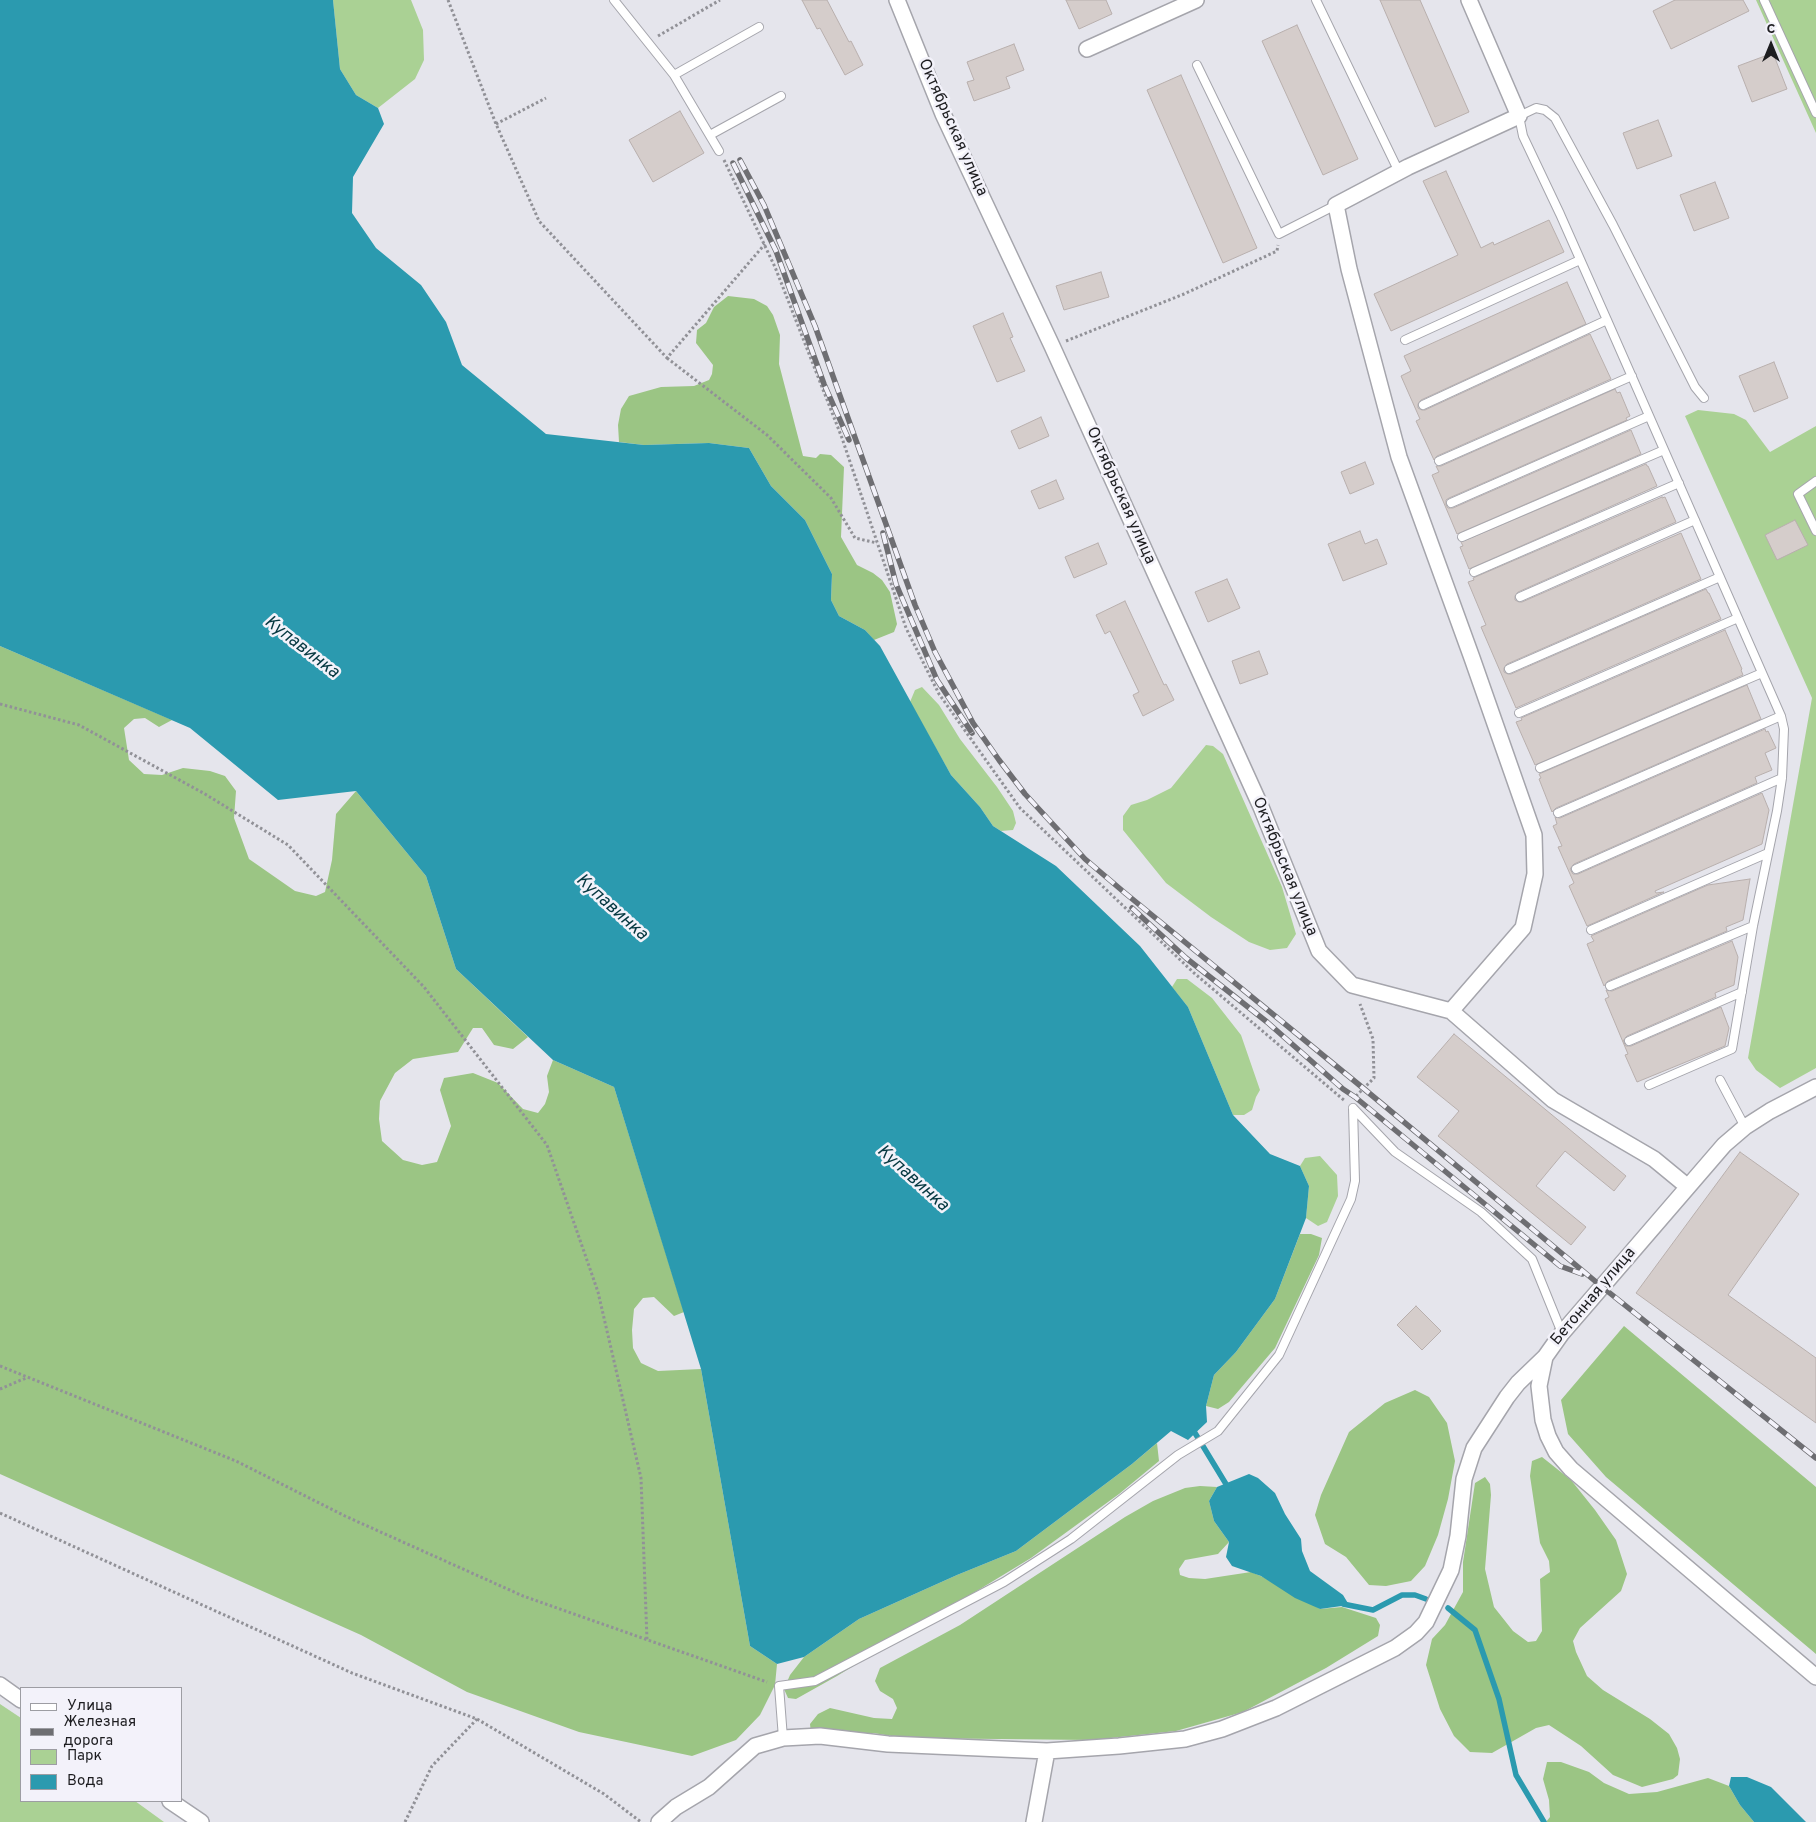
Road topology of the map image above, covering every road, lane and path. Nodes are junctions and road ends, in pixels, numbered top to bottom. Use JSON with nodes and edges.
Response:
{"nodes":[{"id":1,"x":448,"y":0,"type":"edge"},
{"id":2,"x":614,"y":0,"type":"edge"},
{"id":3,"x":720,"y":0,"type":"edge"},
{"id":4,"x":897,"y":0,"type":"edge"},
{"id":5,"x":1196,"y":0,"type":"edge"},
{"id":6,"x":1316,"y":0,"type":"edge"},
{"id":7,"x":1469,"y":0,"type":"edge"},
{"id":8,"x":1764,"y":0,"type":"edge"},
{"id":9,"x":759,"y":27,"type":"dead end"},
{"id":10,"x":648,"y":42,"type":"junction"},
{"id":11,"x":1087,"y":50,"type":"dead end"},
{"id":12,"x":1198,"y":65,"type":"dead end"},
{"id":13,"x":674,"y":75,"type":"junction"},
{"id":14,"x":781,"y":96,"type":"dead end"},
{"id":15,"x":546,"y":98,"type":"dead end"},
{"id":16,"x":1816,"y":113,"type":"edge"},
{"id":17,"x":1519,"y":116,"type":"junction"},
{"id":18,"x":496,"y":124,"type":"junction"},
{"id":19,"x":710,"y":135,"type":"junction"},
{"id":20,"x":720,"y":152,"type":"joint"},
{"id":21,"x":1399,"y":172,"type":"junction"},
{"id":22,"x":1336,"y":205,"type":"junction"},
{"id":23,"x":1278,"y":234,"type":"junction"},
{"id":24,"x":765,"y":244,"type":"junction"},
{"id":25,"x":1580,"y":260,"type":"junction"},
{"id":26,"x":1607,"y":320,"type":"junction"},
{"id":27,"x":1405,"y":340,"type":"dead end"},
{"id":28,"x":1052,"y":346,"type":"junction"},
{"id":29,"x":667,"y":358,"type":"junction"},
{"id":30,"x":1632,"y":376,"type":"junction"},
{"id":31,"x":1704,"y":398,"type":"dead end"},
{"id":32,"x":1423,"y":405,"type":"dead end"},
{"id":33,"x":1649,"y":416,"type":"junction"},
{"id":34,"x":1664,"y":450,"type":"junction"},
{"id":35,"x":1439,"y":461,"type":"dead end"},
{"id":36,"x":1816,"y":481,"type":"edge"},
{"id":37,"x":1679,"y":483,"type":"junction"},
{"id":38,"x":1451,"y":503,"type":"dead end"},
{"id":39,"x":1695,"y":520,"type":"junction"},
{"id":40,"x":1816,"y":532,"type":"edge"},
{"id":41,"x":1462,"y":537,"type":"dead end"},
{"id":42,"x":877,"y":543,"type":"junction"},
{"id":43,"x":1474,"y":572,"type":"dead end"},
{"id":44,"x":1720,"y":577,"type":"junction"},
{"id":45,"x":1520,"y":597,"type":"dead end"},
{"id":46,"x":1738,"y":618,"type":"junction"},
{"id":47,"x":1509,"y":669,"type":"dead end"},
{"id":48,"x":1762,"y":673,"type":"junction"},
{"id":49,"x":0,"y":704,"type":"edge"},
{"id":50,"x":1519,"y":712,"type":"dead end"},
{"id":51,"x":1781,"y":716,"type":"junction"},
{"id":52,"x":1540,"y":768,"type":"dead end"},
{"id":53,"x":1782,"y":778,"type":"junction"},
{"id":54,"x":1558,"y":813,"type":"dead end"},
{"id":55,"x":1768,"y":853,"type":"junction"},
{"id":56,"x":1576,"y":869,"type":"dead end"},
{"id":57,"x":1753,"y":926,"type":"junction"},
{"id":58,"x":1590,"y":930,"type":"dead end"},
{"id":59,"x":1352,"y":985,"type":"junction"},
{"id":60,"x":1610,"y":986,"type":"dead end"},
{"id":61,"x":1742,"y":992,"type":"junction"},
{"id":62,"x":1451,"y":1011,"type":"junction"},
{"id":63,"x":1629,"y":1041,"type":"dead end"},
{"id":64,"x":1720,"y":1080,"type":"dead end"},
{"id":65,"x":1649,"y":1085,"type":"dead end"},
{"id":66,"x":1816,"y":1087,"type":"edge"},
{"id":67,"x":1353,"y":1108,"type":"junction"},
{"id":68,"x":1745,"y":1127,"type":"junction"},
{"id":69,"x":1688,"y":1187,"type":"junction"},
{"id":70,"x":1562,"y":1333,"type":"junction"},
{"id":71,"x":1545,"y":1357,"type":"junction"},
{"id":72,"x":0,"y":1366,"type":"edge"},
{"id":73,"x":27,"y":1378,"type":"junction"},
{"id":74,"x":0,"y":1389,"type":"edge"},
{"id":75,"x":0,"y":1514,"type":"edge"},
{"id":76,"x":647,"y":1640,"type":"junction"},
{"id":77,"x":1816,"y":1677,"type":"edge"},
{"id":78,"x":0,"y":1685,"type":"edge"},
{"id":79,"x":779,"y":1686,"type":"junction"},
{"id":80,"x":20,"y":1699,"type":"edge"},
{"id":81,"x":477,"y":1720,"type":"junction"},
{"id":82,"x":784,"y":1738,"type":"junction"},
{"id":83,"x":1047,"y":1751,"type":"junction"},
{"id":84,"x":171,"y":1802,"type":"edge"},
{"id":85,"x":201,"y":1822,"type":"edge"},
{"id":86,"x":405,"y":1822,"type":"edge"},
{"id":87,"x":641,"y":1822,"type":"edge"},
{"id":88,"x":659,"y":1822,"type":"edge"},
{"id":89,"x":1034,"y":1822,"type":"edge"}],
"edges":[{"from":1,"to":18,"type":"path"},
{"from":2,"to":10,"type":"lane"},
{"from":3,"to":10,"type":"path"},
{"from":4,"to":28,"type":"street","name":"Октябрьская улица"},
{"from":5,"to":11,"type":"street"},
{"from":6,"to":21,"type":"lane"},
{"from":7,"to":17,"type":"street"},
{"from":8,"to":16,"type":"lane"},
{"from":9,"to":13,"type":"lane"},
{"from":10,"to":13,"type":"lane"},
{"from":12,"to":23,"type":"lane"},
{"from":13,"to":19,"type":"lane"},
{"from":14,"to":19,"type":"lane"},
{"from":15,"to":18,"type":"path"},
{"from":17,"to":21,"type":"street"},
{"from":17,"to":25,"type":"lane"},
{"from":17,"to":31,"type":"lane"},
{"from":18,"to":29,"type":"path"},
{"from":19,"to":20,"type":"lane"},
{"from":20,"to":24,"type":"path"},
{"from":21,"to":22,"type":"street"},
{"from":22,"to":23,"type":"lane"},
{"from":22,"to":62,"type":"street"},
{"from":23,"to":28,"type":"path"},
{"from":24,"to":29,"type":"path"},
{"from":24,"to":42,"type":"path"},
{"from":25,"to":26,"type":"lane"},
{"from":25,"to":27,"type":"lane"},
{"from":26,"to":30,"type":"lane"},
{"from":26,"to":32,"type":"lane"},
{"from":28,"to":59,"type":"street","name":"Октябрьская улица"},
{"from":29,"to":42,"type":"path"},
{"from":30,"to":33,"type":"lane"},
{"from":30,"to":35,"type":"lane"},
{"from":33,"to":34,"type":"lane"},
{"from":33,"to":38,"type":"lane"},
{"from":34,"to":37,"type":"lane"},
{"from":34,"to":41,"type":"lane"},
{"from":36,"to":40,"type":"lane"},
{"from":37,"to":39,"type":"lane"},
{"from":37,"to":43,"type":"lane"},
{"from":39,"to":44,"type":"lane"},
{"from":39,"to":45,"type":"lane"},
{"from":42,"to":67,"type":"path"},
{"from":44,"to":46,"type":"lane"},
{"from":44,"to":47,"type":"lane"},
{"from":46,"to":48,"type":"lane"},
{"from":46,"to":50,"type":"lane"},
{"from":48,"to":51,"type":"lane"},
{"from":48,"to":52,"type":"lane"},
{"from":49,"to":76,"type":"path"},
{"from":51,"to":53,"type":"lane"},
{"from":51,"to":54,"type":"lane"},
{"from":53,"to":55,"type":"lane"},
{"from":53,"to":56,"type":"lane"},
{"from":55,"to":57,"type":"lane"},
{"from":55,"to":58,"type":"lane"},
{"from":57,"to":60,"type":"lane"},
{"from":57,"to":61,"type":"lane"},
{"from":59,"to":62,"type":"street"},
{"from":59,"to":67,"type":"path"},
{"from":61,"to":63,"type":"lane"},
{"from":61,"to":65,"type":"lane"},
{"from":62,"to":69,"type":"street"},
{"from":64,"to":68,"type":"lane"},
{"from":66,"to":68,"type":"street","name":"Бетонная улица"},
{"from":67,"to":70,"type":"lane"},
{"from":67,"to":79,"type":"lane"},
{"from":68,"to":69,"type":"street","name":"Бетонная улица"},
{"from":69,"to":70,"type":"street","name":"Бетонная улица"},
{"from":70,"to":71,"type":"street","name":"Бетонная улица"},
{"from":71,"to":77,"type":"street","name":"Бетонная улица"},
{"from":71,"to":83,"type":"street"},
{"from":72,"to":73,"type":"path"},
{"from":73,"to":74,"type":"path"},
{"from":73,"to":76,"type":"path"},
{"from":75,"to":81,"type":"path"},
{"from":76,"to":79,"type":"path"},
{"from":78,"to":80,"type":"street"},
{"from":79,"to":82,"type":"lane"},
{"from":81,"to":86,"type":"path"},
{"from":81,"to":87,"type":"path"},
{"from":82,"to":83,"type":"street"},
{"from":82,"to":88,"type":"street"},
{"from":83,"to":89,"type":"street"},
{"from":84,"to":85,"type":"street"}]}
